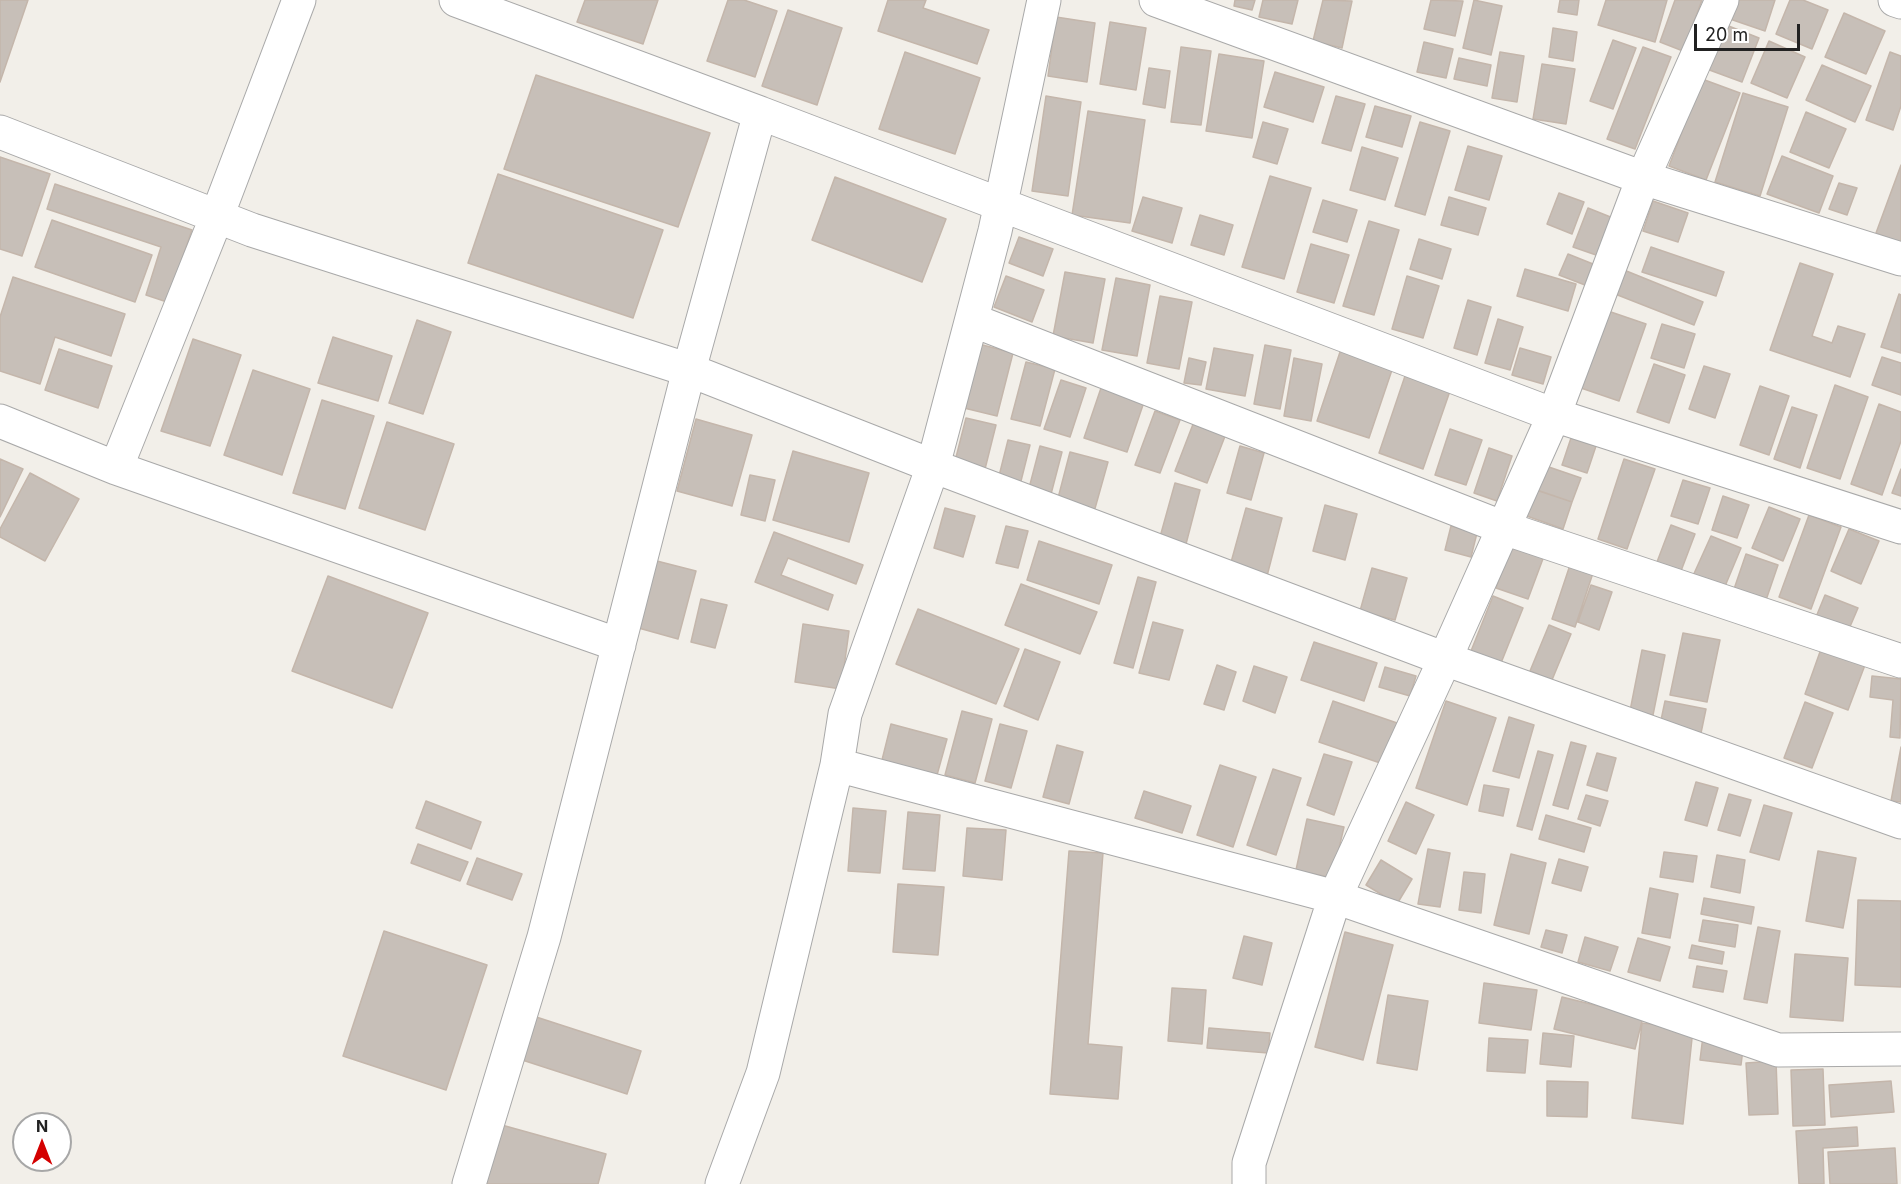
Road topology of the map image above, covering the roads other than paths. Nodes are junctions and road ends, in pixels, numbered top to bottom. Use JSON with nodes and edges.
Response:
{"nodes":[{"id":1,"x":299,"y":0,"type":"edge"},
{"id":2,"x":456,"y":0,"type":"edge"},
{"id":3,"x":1044,"y":0,"type":"edge"},
{"id":4,"x":1156,"y":0,"type":"edge"},
{"id":5,"x":1722,"y":0,"type":"edge"},
{"id":6,"x":1895,"y":0,"type":"edge"},
{"id":7,"x":1901,"y":2,"type":"edge"},
{"id":8,"x":760,"y":113,"type":"junction"},
{"id":9,"x":0,"y":132,"type":"edge"},
{"id":10,"x":1643,"y":178,"type":"junction"},
{"id":11,"x":1001,"y":204,"type":"junction"},
{"id":12,"x":217,"y":216,"type":"junction"},
{"id":13,"x":1901,"y":259,"type":"edge"},
{"id":14,"x":972,"y":320,"type":"junction"},
{"id":15,"x":689,"y":370,"type":"junction"},
{"id":16,"x":1554,"y":415,"type":"junction"},
{"id":17,"x":0,"y":421,"type":"edge"},
{"id":18,"x":933,"y":466,"type":"junction"},
{"id":19,"x":116,"y":468,"type":"junction"},
{"id":20,"x":1901,"y":526,"type":"edge"},
{"id":21,"x":1504,"y":528,"type":"junction"},
{"id":22,"x":619,"y":645,"type":"junction"},
{"id":23,"x":1445,"y":659,"type":"junction"},
{"id":24,"x":1901,"y":661,"type":"edge"},
{"id":25,"x":837,"y":765,"type":"junction"},
{"id":26,"x":1901,"y":822,"type":"edge"},
{"id":27,"x":1335,"y":897,"type":"junction"},
{"id":28,"x":1901,"y":1049,"type":"edge"},
{"id":29,"x":469,"y":1184,"type":"edge"},
{"id":30,"x":722,"y":1184,"type":"edge"},
{"id":31,"x":1249,"y":1184,"type":"edge"}],
"edges":[{"from":1,"to":12,"type":"street"},
{"from":2,"to":8,"type":"street"},
{"from":3,"to":11,"type":"street"},
{"from":4,"to":10,"type":"street"},
{"from":5,"to":10,"type":"street"},
{"from":6,"to":7,"type":"street"},
{"from":8,"to":11,"type":"street"},
{"from":8,"to":15,"type":"street"},
{"from":9,"to":12,"type":"street"},
{"from":10,"to":13,"type":"street"},
{"from":10,"to":16,"type":"street"},
{"from":11,"to":14,"type":"street"},
{"from":11,"to":16,"type":"street"},
{"from":12,"to":15,"type":"street"},
{"from":12,"to":19,"type":"street"},
{"from":14,"to":18,"type":"street"},
{"from":14,"to":21,"type":"street"},
{"from":15,"to":18,"type":"street"},
{"from":15,"to":22,"type":"street"},
{"from":16,"to":20,"type":"street"},
{"from":16,"to":21,"type":"street"},
{"from":17,"to":19,"type":"street"},
{"from":18,"to":23,"type":"street"},
{"from":18,"to":25,"type":"street"},
{"from":19,"to":22,"type":"street"},
{"from":21,"to":23,"type":"street"},
{"from":21,"to":24,"type":"street"},
{"from":22,"to":29,"type":"street"},
{"from":23,"to":26,"type":"street"},
{"from":23,"to":27,"type":"street"},
{"from":25,"to":27,"type":"street"},
{"from":25,"to":30,"type":"street"},
{"from":27,"to":28,"type":"street"},
{"from":27,"to":31,"type":"street"}]}
